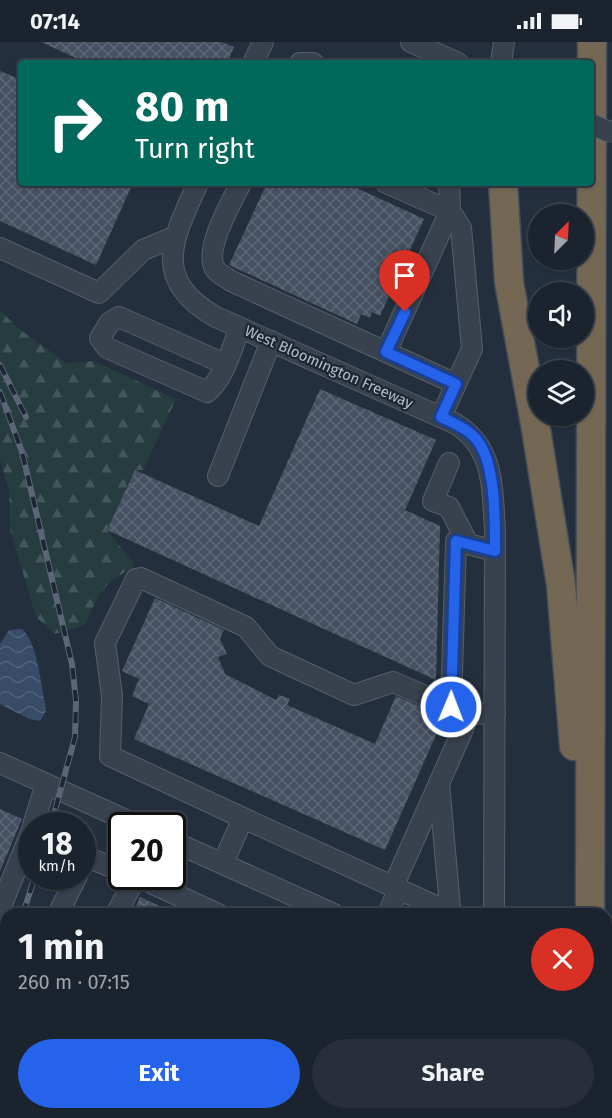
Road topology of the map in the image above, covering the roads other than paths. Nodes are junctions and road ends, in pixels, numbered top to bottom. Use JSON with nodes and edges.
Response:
{"nodes":[{"id":1,"x":263,"y":42,"type":"edge"},
{"id":2,"x":411,"y":42,"type":"edge"},
{"id":3,"x":504,"y":42,"type":"edge"},
{"id":4,"x":592,"y":42,"type":"edge"},
{"id":5,"x":254,"y":60,"type":"edge"},
{"id":6,"x":451,"y":60,"type":"edge"},
{"id":7,"x":501,"y":60,"type":"edge"},
{"id":8,"x":592,"y":60,"type":"edge"},
{"id":9,"x":594,"y":125,"type":"edge"},
{"id":10,"x":612,"y":133,"type":"edge"},
{"id":11,"x":197,"y":186,"type":"edge"},
{"id":12,"x":240,"y":186,"type":"edge"},
{"id":13,"x":393,"y":186,"type":"edge"},
{"id":14,"x":449,"y":186,"type":"edge"},
{"id":15,"x":503,"y":186,"type":"edge"},
{"id":16,"x":592,"y":186,"type":"edge"},
{"id":17,"x":450,"y":211,"type":"junction"},
{"id":18,"x":174,"y":237,"type":"junction"},
{"id":19,"x":0,"y":248,"type":"edge"},
{"id":20,"x":240,"y":327,"type":"junction"},
{"id":21,"x":271,"y":341,"type":"junction"},
{"id":22,"x":386,"y":352,"type":"junction"},
{"id":23,"x":225,"y":364,"type":"junction"},
{"id":24,"x":456,"y":384,"type":"junction"},
{"id":25,"x":441,"y":417,"type":"junction"},
{"id":26,"x":449,"y":463,"type":"dead end"},
{"id":27,"x":218,"y":476,"type":"dead end"},
{"id":28,"x":468,"y":544,"type":"junction"},
{"id":29,"x":495,"y":551,"type":"junction"},
{"id":30,"x":459,"y":710,"type":"junction"},
{"id":31,"x":495,"y":712,"type":"junction"},
{"id":32,"x":0,"y":763,"type":"edge"},
{"id":33,"x":439,"y":783,"type":"junction"},
{"id":34,"x":46,"y":784,"type":"junction"},
{"id":35,"x":37,"y":812,"type":"edge"},
{"id":36,"x":108,"y":812,"type":"edge"},
{"id":37,"x":243,"y":818,"type":"junction"},
{"id":38,"x":591,"y":838,"type":"junction"},
{"id":39,"x":186,"y":847,"type":"edge"},
{"id":40,"x":223,"y":863,"type":"junction"},
{"id":41,"x":18,"y":865,"type":"edge"},
{"id":42,"x":393,"y":887,"type":"junction"},
{"id":43,"x":70,"y":890,"type":"edge"},
{"id":44,"x":126,"y":890,"type":"edge"},
{"id":45,"x":165,"y":890,"type":"edge"},
{"id":46,"x":0,"y":908,"type":"edge"},
{"id":47,"x":61,"y":908,"type":"edge"},
{"id":48,"x":118,"y":908,"type":"edge"},
{"id":49,"x":205,"y":908,"type":"edge"},
{"id":50,"x":321,"y":908,"type":"edge"},
{"id":51,"x":391,"y":908,"type":"edge"},
{"id":52,"x":494,"y":908,"type":"edge"},
{"id":53,"x":590,"y":908,"type":"edge"}],
"edges":[{"from":1,"to":5,"type":"street"},
{"from":2,"to":6,"type":"street"},
{"from":3,"to":7,"type":"street"},
{"from":4,"to":8,"type":"highway"},
{"from":9,"to":10,"type":"street","bridge":true},
{"from":11,"to":18,"type":"street","name":"West Bloomington Freeway"},
{"from":12,"to":22,"type":"street"},
{"from":13,"to":17,"type":"street"},
{"from":14,"to":17,"type":"street"},
{"from":15,"to":38,"type":"highway"},
{"from":16,"to":38,"type":"highway"},
{"from":17,"to":22,"type":"street"},
{"from":17,"to":24,"type":"street"},
{"from":18,"to":19,"type":"street"},
{"from":18,"to":20,"type":"street","name":"West Bloomington Freeway"},
{"from":20,"to":21,"type":"street","name":"West Bloomington Freeway"},
{"from":20,"to":23,"type":"street"},
{"from":21,"to":25,"type":"street","name":"West Bloomington Freeway"},
{"from":21,"to":27,"type":"street"},
{"from":22,"to":24,"type":"street"},
{"from":23,"to":23,"type":"street"},
{"from":24,"to":25,"type":"street"},
{"from":25,"to":29,"type":"street","name":"West Bloomington Freeway"},
{"from":26,"to":28,"type":"street"},
{"from":28,"to":29,"type":"street"},
{"from":28,"to":30,"type":"street"},
{"from":29,"to":31,"type":"street","name":"West Bloomington Freeway"},
{"from":30,"to":31,"type":"street"},
{"from":30,"to":33,"type":"street"},
{"from":30,"to":37,"type":"street"},
{"from":31,"to":52,"type":"street","name":"West Bloomington Freeway"},
{"from":32,"to":34,"type":"street"},
{"from":33,"to":42,"type":"street"},
{"from":33,"to":42,"type":"street"},
{"from":34,"to":35,"type":"street"},
{"from":34,"to":36,"type":"street"},
{"from":37,"to":40,"type":"street"},
{"from":37,"to":42,"type":"street"},
{"from":38,"to":53,"type":"highway"},
{"from":39,"to":40,"type":"street"},
{"from":40,"to":50,"type":"street"},
{"from":41,"to":46,"type":"street"},
{"from":42,"to":51,"type":"street"},
{"from":43,"to":47,"type":"street"},
{"from":44,"to":48,"type":"street"},
{"from":45,"to":49,"type":"street"}]}
